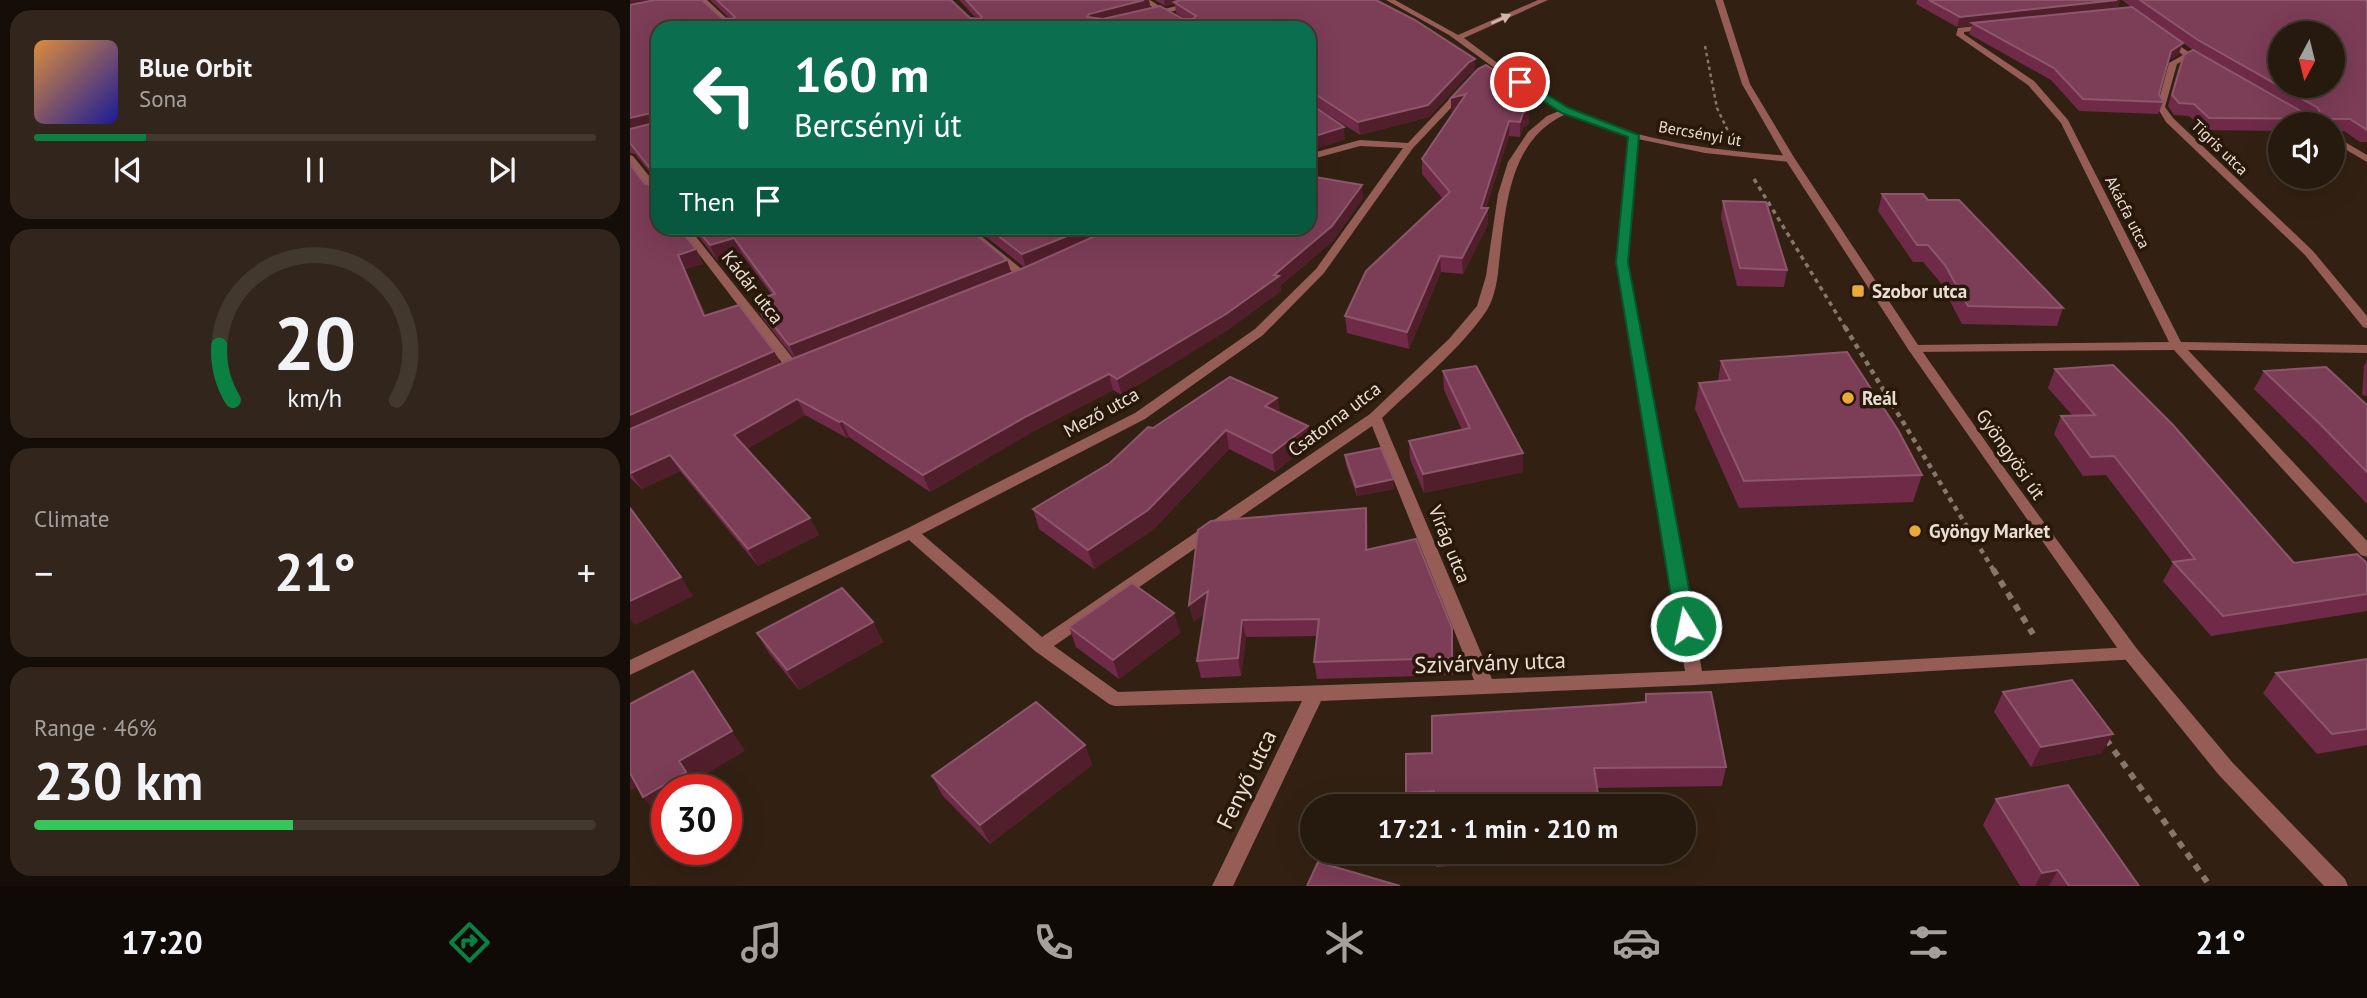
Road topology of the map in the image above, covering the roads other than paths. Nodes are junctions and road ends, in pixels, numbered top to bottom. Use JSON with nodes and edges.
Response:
{"nodes":[{"id":1,"x":703,"y":0,"type":"edge"},
{"id":2,"x":1144,"y":0,"type":"edge"},
{"id":3,"x":1210,"y":0,"type":"edge"},
{"id":4,"x":1390,"y":0,"type":"edge"},
{"id":5,"x":1544,"y":0,"type":"edge"},
{"id":6,"x":1719,"y":0,"type":"edge"},
{"id":7,"x":1165,"y":10,"type":"junction"},
{"id":8,"x":1142,"y":16,"type":"edge"},
{"id":9,"x":726,"y":21,"type":"edge"},
{"id":10,"x":1181,"y":21,"type":"edge"},
{"id":11,"x":2000,"y":26,"type":"edge"},
{"id":12,"x":2160,"y":34,"type":"edge"},
{"id":13,"x":1457,"y":38,"type":"junction"},
{"id":14,"x":2189,"y":55,"type":"junction"},
{"id":15,"x":2201,"y":62,"type":"edge"},
{"id":16,"x":1486,"y":73,"type":"junction"},
{"id":17,"x":1566,"y":111,"type":"junction"},
{"id":18,"x":1634,"y":135,"type":"junction"},
{"id":19,"x":1350,"y":136,"type":"edge"},
{"id":20,"x":1360,"y":143,"type":"junction"},
{"id":21,"x":2345,"y":145,"type":"joint"},
{"id":22,"x":1410,"y":146,"type":"junction"},
{"id":23,"x":2367,"y":146,"type":"edge"},
{"id":24,"x":1316,"y":155,"type":"edge"},
{"id":25,"x":630,"y":158,"type":"edge"},
{"id":26,"x":1790,"y":159,"type":"junction"},
{"id":27,"x":2367,"y":159,"type":"edge"},
{"id":28,"x":651,"y":185,"type":"edge"},
{"id":29,"x":689,"y":235,"type":"edge"},
{"id":30,"x":974,"y":235,"type":"edge"},
{"id":31,"x":1038,"y":271,"type":"edge"},
{"id":32,"x":1025,"y":277,"type":"junction"},
{"id":33,"x":1012,"y":282,"type":"edge"},
{"id":34,"x":2367,"y":324,"type":"edge"},
{"id":35,"x":2177,"y":346,"type":"junction"},
{"id":36,"x":1914,"y":349,"type":"junction"},
{"id":37,"x":2367,"y":349,"type":"edge"},
{"id":38,"x":806,"y":364,"type":"edge"},
{"id":39,"x":794,"y":369,"type":"junction"},
{"id":40,"x":781,"y":374,"type":"edge"},
{"id":41,"x":1376,"y":417,"type":"junction"},
{"id":42,"x":911,"y":533,"type":"junction"},
{"id":43,"x":2367,"y":551,"type":"edge"},
{"id":44,"x":1041,"y":646,"type":"junction"},
{"id":45,"x":2131,"y":654,"type":"junction"},
{"id":46,"x":630,"y":668,"type":"edge"},
{"id":47,"x":1695,"y":678,"type":"junction"},
{"id":48,"x":1486,"y":687,"type":"junction"},
{"id":49,"x":1315,"y":694,"type":"junction"},
{"id":50,"x":1222,"y":886,"type":"edge"},
{"id":51,"x":2338,"y":886,"type":"edge"}],
"edges":[{"from":1,"to":9,"type":"street"},
{"from":2,"to":7,"type":"street"},
{"from":3,"to":7,"type":"street"},
{"from":4,"to":13,"type":"street","name":"Bercsényi út"},
{"from":13,"to":5,"type":"street","one_way":true},
{"from":6,"to":26,"type":"street","name":"Gyöngyösi út"},
{"from":7,"to":8,"type":"street"},
{"from":7,"to":10,"type":"street"},
{"from":11,"to":35,"type":"street","name":"Akácfa utca"},
{"from":12,"to":14,"type":"street"},
{"from":13,"to":16,"type":"street","name":"Bercsényi út"},
{"from":14,"to":15,"type":"street"},
{"from":14,"to":34,"type":"street","name":"Tigris utca"},
{"from":16,"to":17,"type":"street","name":"Bercsényi út"},
{"from":16,"to":22,"type":"street","name":"Mező utca"},
{"from":17,"to":18,"type":"street","name":"Bercsényi út"},
{"from":17,"to":41,"type":"street","name":"Csatorna utca"},
{"from":18,"to":26,"type":"street","name":"Bercsényi út"},
{"from":18,"to":47,"type":"street"},
{"from":19,"to":20,"type":"street"},
{"from":20,"to":22,"type":"street"},
{"from":20,"to":24,"type":"street"},
{"from":21,"to":23,"type":"street"},
{"from":21,"to":27,"type":"street"},
{"from":22,"to":42,"type":"street","name":"Mező utca"},
{"from":25,"to":28,"type":"street"},
{"from":26,"to":36,"type":"street","name":"Gyöngyösi út"},
{"from":29,"to":39,"type":"street","name":"Kádár utca"},
{"from":30,"to":32,"type":"street"},
{"from":31,"to":32,"type":"street"},
{"from":32,"to":33,"type":"street"},
{"from":35,"to":36,"type":"street"},
{"from":35,"to":37,"type":"street"},
{"from":35,"to":43,"type":"street","name":"Akácfa utca"},
{"from":36,"to":45,"type":"street","name":"Gyöngyösi út"},
{"from":38,"to":39,"type":"street"},
{"from":39,"to":40,"type":"street"},
{"from":41,"to":44,"type":"street","name":"Csatorna utca"},
{"from":41,"to":48,"type":"street","name":"Virág utca"},
{"from":42,"to":44,"type":"street","name":"Szivárvány utca"},
{"from":42,"to":46,"type":"street","name":"Mező utca"},
{"from":44,"to":49,"type":"street","name":"Szivárvány utca"},
{"from":45,"to":47,"type":"street","name":"Szivárvány utca"},
{"from":45,"to":51,"type":"street","name":"Gyöngyösi út"},
{"from":47,"to":48,"type":"street","name":"Szivárvány utca"},
{"from":48,"to":49,"type":"street","name":"Szivárvány utca"},
{"from":49,"to":50,"type":"street","name":"Fenyő utca"}]}
